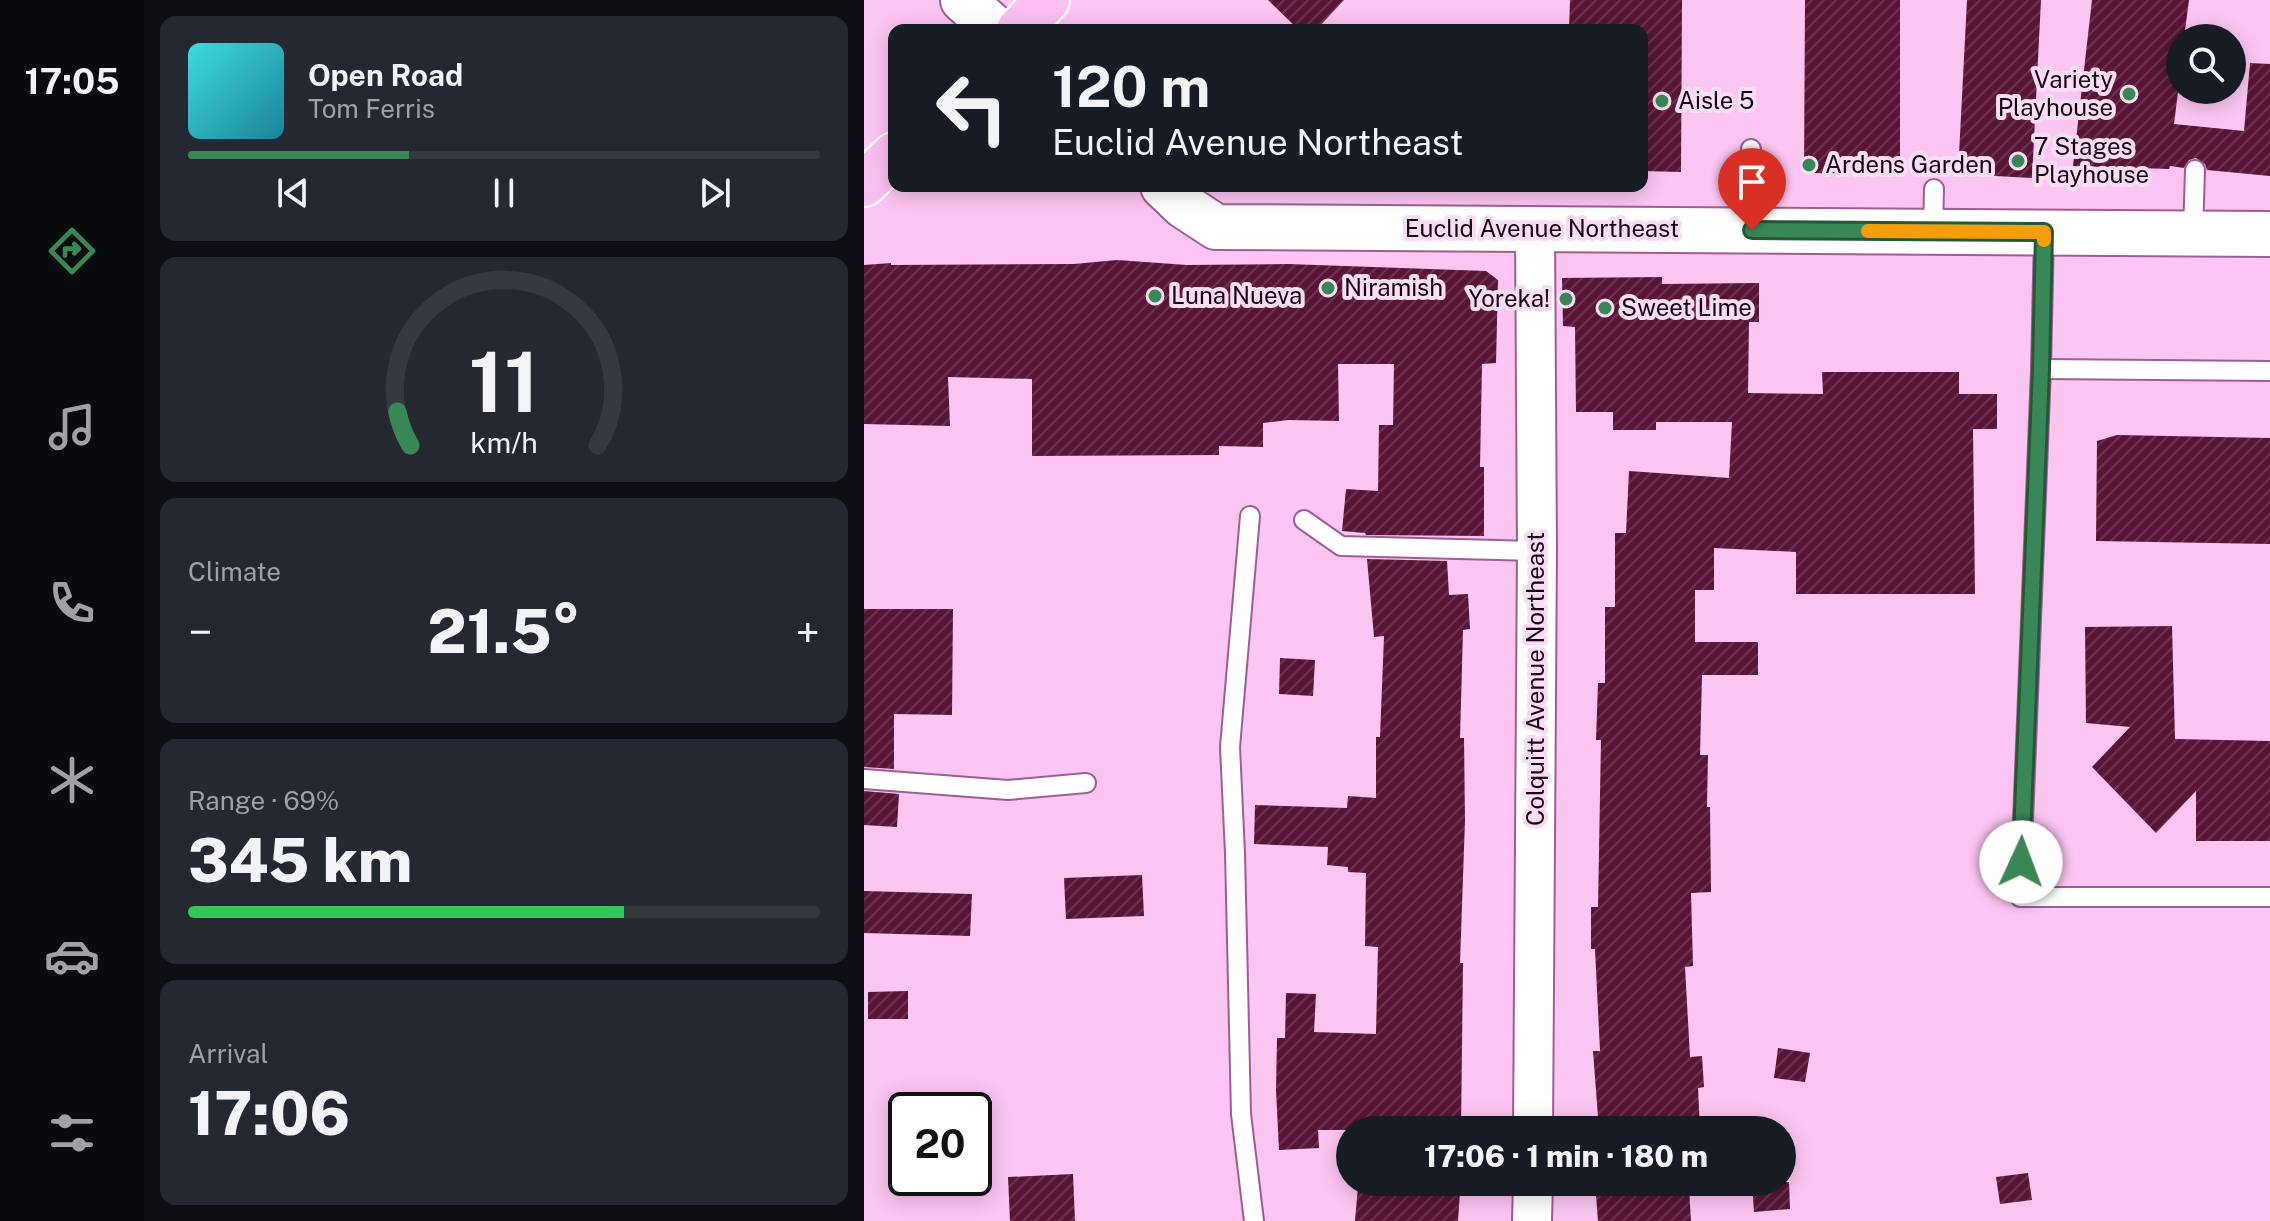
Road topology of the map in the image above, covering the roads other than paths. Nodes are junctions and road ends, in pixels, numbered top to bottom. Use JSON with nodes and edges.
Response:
{"nodes":[{"id":1,"x":963,"y":0,"type":"edge"},
{"id":2,"x":1047,"y":0,"type":"edge"},
{"id":3,"x":990,"y":24,"type":"edge"},
{"id":4,"x":1025,"y":24,"type":"edge"},
{"id":5,"x":1751,"y":149,"type":"dead end"},
{"id":6,"x":888,"y":161,"type":"edge"},
{"id":7,"x":2195,"y":170,"type":"dead end"},
{"id":8,"x":864,"y":184,"type":"edge"},
{"id":9,"x":1934,"y":189,"type":"dead end"},
{"id":10,"x":1169,"y":192,"type":"edge"},
{"id":11,"x":1535,"y":229,"type":"junction"},
{"id":12,"x":1752,"y":230,"type":"junction"},
{"id":13,"x":1933,"y":231,"type":"junction"},
{"id":14,"x":2044,"y":232,"type":"junction"},
{"id":15,"x":2193,"y":233,"type":"junction"},
{"id":16,"x":2270,"y":234,"type":"edge"},
{"id":17,"x":2041,"y":369,"type":"junction"},
{"id":18,"x":2270,"y":371,"type":"edge"},
{"id":19,"x":1250,"y":516,"type":"dead end"},
{"id":20,"x":1304,"y":520,"type":"dead end"},
{"id":21,"x":1537,"y":551,"type":"junction"},
{"id":22,"x":864,"y":779,"type":"edge"},
{"id":23,"x":1086,"y":783,"type":"dead end"},
{"id":24,"x":2270,"y":897,"type":"edge"},
{"id":25,"x":1533,"y":1116,"type":"edge"},
{"id":26,"x":1533,"y":1196,"type":"edge"},
{"id":27,"x":1254,"y":1221,"type":"edge"},
{"id":28,"x":1532,"y":1221,"type":"edge"}],
"edges":[{"from":1,"to":3,"type":"street"},
{"from":2,"to":4,"type":"highway"},
{"from":5,"to":12,"type":"lane"},
{"from":6,"to":8,"type":"highway"},
{"from":7,"to":15,"type":"lane"},
{"from":9,"to":13,"type":"lane"},
{"from":10,"to":11,"type":"street","name":"Euclid Avenue Northeast"},
{"from":11,"to":12,"type":"street","name":"Euclid Avenue Northeast"},
{"from":11,"to":21,"type":"street","name":"Colquitt Avenue Northeast"},
{"from":12,"to":13,"type":"street","name":"Euclid Avenue Northeast"},
{"from":13,"to":14,"type":"street","name":"Euclid Avenue Northeast"},
{"from":14,"to":15,"type":"street","name":"Euclid Avenue Northeast"},
{"from":14,"to":17,"type":"lane"},
{"from":15,"to":16,"type":"street","name":"Euclid Avenue Northeast"},
{"from":17,"to":18,"type":"lane"},
{"from":17,"to":24,"type":"lane"},
{"from":19,"to":27,"type":"lane"},
{"from":20,"to":21,"type":"lane"},
{"from":21,"to":25,"type":"street","name":"Colquitt Avenue Northeast"},
{"from":22,"to":23,"type":"lane"},
{"from":26,"to":28,"type":"street"}]}
